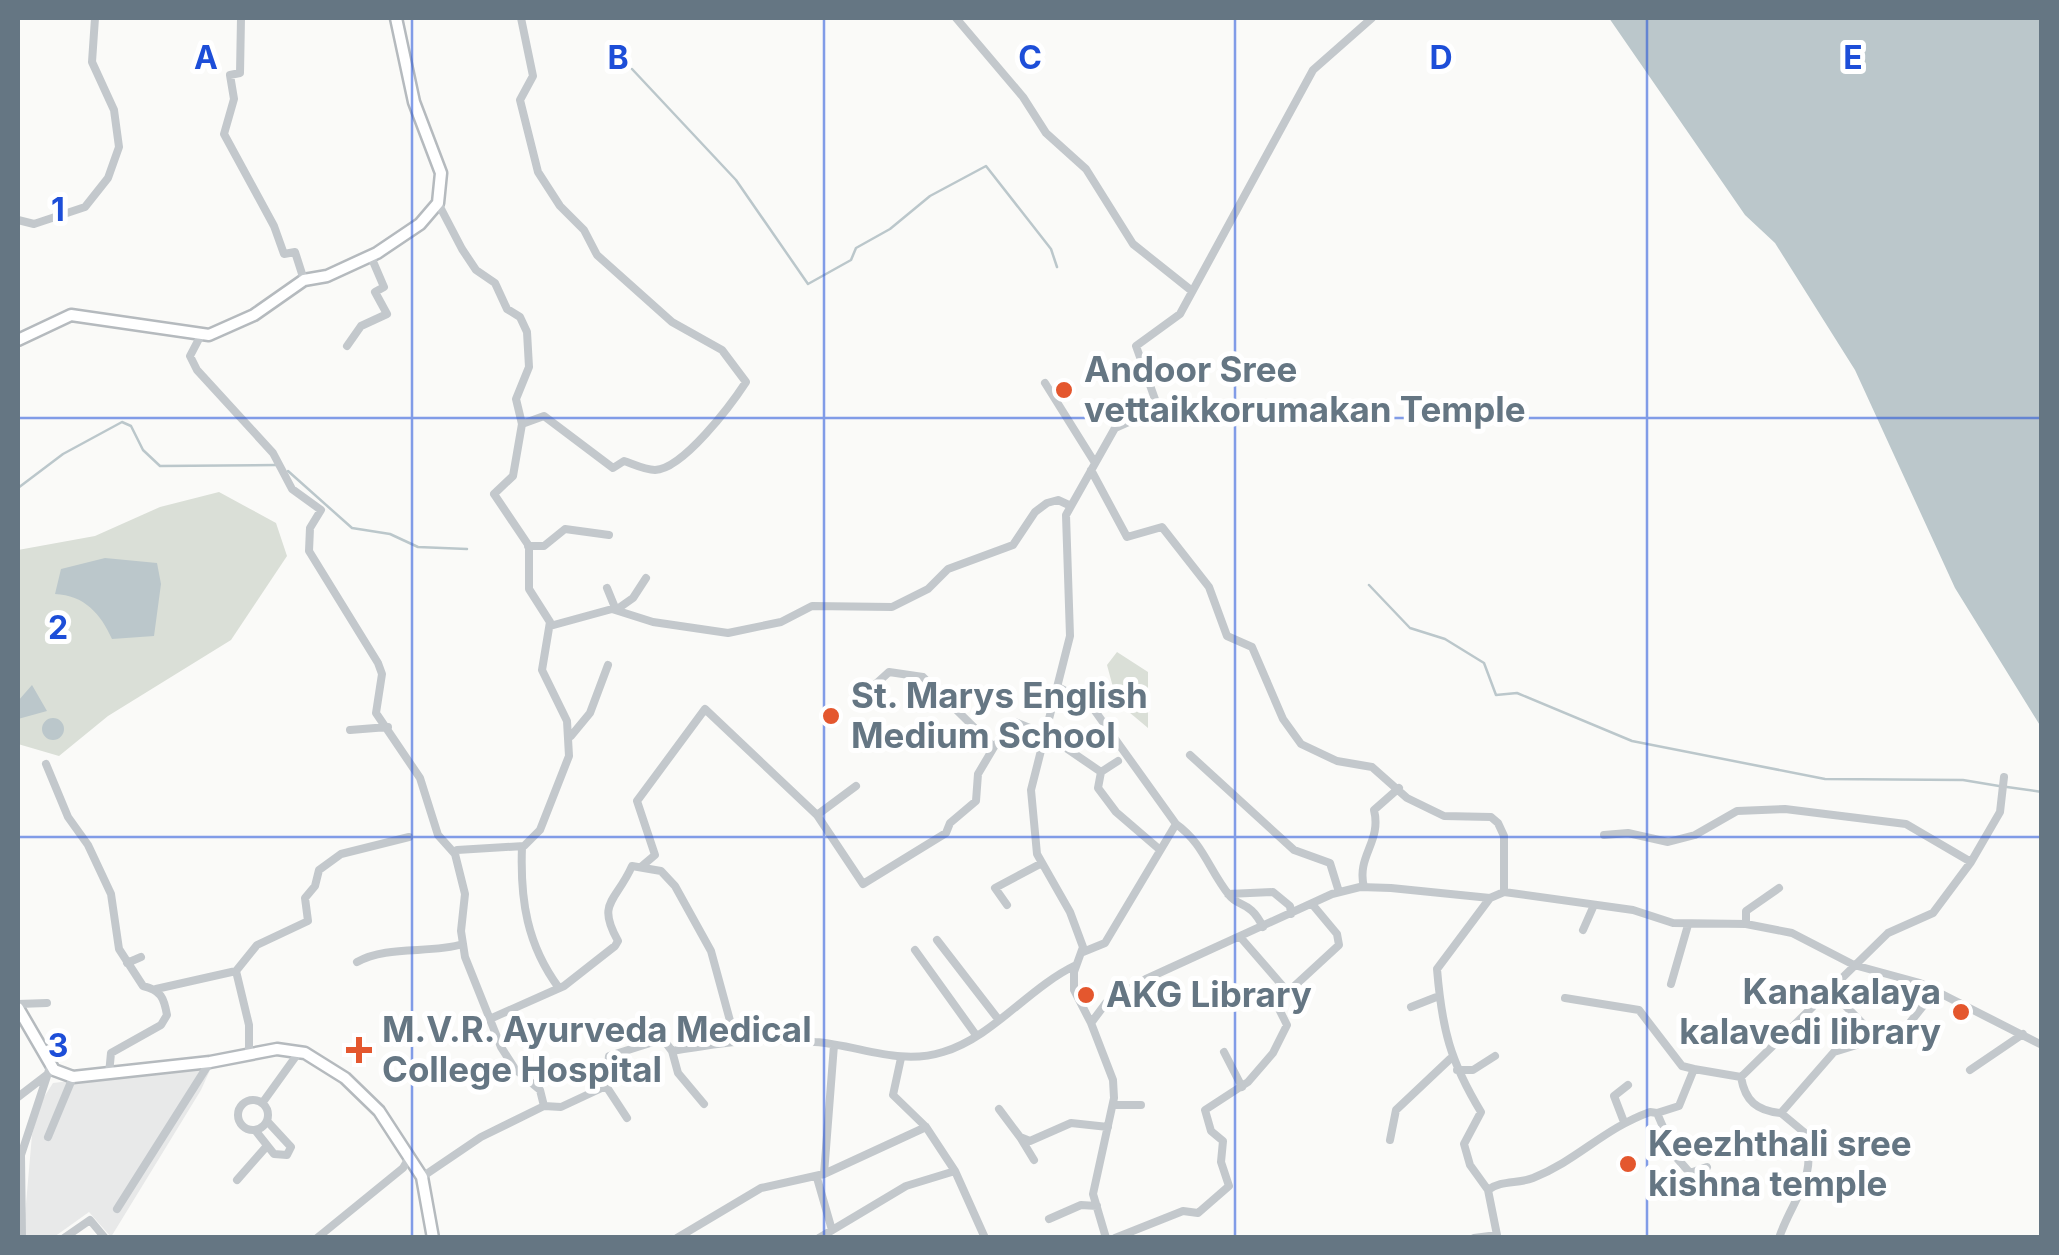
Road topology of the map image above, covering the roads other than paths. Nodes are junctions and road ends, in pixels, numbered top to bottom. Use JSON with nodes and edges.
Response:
{"nodes":[{"id":1,"x":95,"y":18,"type":"edge"},
{"id":2,"x":241,"y":18,"type":"edge"},
{"id":3,"x":396,"y":18,"type":"edge"},
{"id":4,"x":522,"y":18,"type":"edge"},
{"id":5,"x":956,"y":18,"type":"edge"},
{"id":6,"x":1372,"y":18,"type":"edge"},
{"id":7,"x":438,"y":203,"type":"junction"},
{"id":8,"x":18,"y":220,"type":"edge"},
{"id":9,"x":377,"y":254,"type":"junction"},
{"id":10,"x":304,"y":280,"type":"junction"},
{"id":11,"x":1192,"y":291,"type":"junction"},
{"id":12,"x":201,"y":335,"type":"junction"},
{"id":13,"x":18,"y":340,"type":"edge"},
{"id":14,"x":347,"y":346,"type":"dead end"},
{"id":15,"x":1045,"y":384,"type":"dead end"},
{"id":16,"x":522,"y":424,"type":"junction"},
{"id":17,"x":1093,"y":466,"type":"junction"},
{"id":18,"x":1071,"y":506,"type":"junction"},
{"id":19,"x":609,"y":535,"type":"dead end"},
{"id":20,"x":528,"y":546,"type":"junction"},
{"id":21,"x":646,"y":578,"type":"dead end"},
{"id":22,"x":607,"y":588,"type":"dead end"},
{"id":23,"x":616,"y":610,"type":"junction"},
{"id":24,"x":550,"y":626,"type":"junction"},
{"id":25,"x":608,"y":665,"type":"dead end"},
{"id":26,"x":1060,"y":688,"type":"junction"},
{"id":27,"x":866,"y":692,"type":"dead end"},
{"id":28,"x":388,"y":727,"type":"junction"},
{"id":29,"x":350,"y":730,"type":"dead end"},
{"id":30,"x":1047,"y":735,"type":"junction"},
{"id":31,"x":571,"y":736,"type":"junction"},
{"id":32,"x":994,"y":747,"type":"junction"},
{"id":33,"x":1190,"y":755,"type":"dead end"},
{"id":34,"x":1118,"y":762,"type":"dead end"},
{"id":35,"x":46,"y":764,"type":"dead end"},
{"id":36,"x":1101,"y":772,"type":"junction"},
{"id":37,"x":2003,"y":783,"type":"dead end"},
{"id":38,"x":856,"y":786,"type":"dead end"},
{"id":39,"x":1398,"y":788,"type":"junction"},
{"id":40,"x":817,"y":815,"type":"junction"},
{"id":41,"x":1176,"y":824,"type":"junction"},
{"id":42,"x":1604,"y":835,"type":"dead end"},
{"id":43,"x":410,"y":837,"type":"dead end"},
{"id":44,"x":522,"y":846,"type":"junction"},
{"id":45,"x":1159,"y":849,"type":"junction"},
{"id":46,"x":454,"y":854,"type":"junction"},
{"id":47,"x":1972,"y":862,"type":"junction"},
{"id":48,"x":1042,"y":863,"type":"junction"},
{"id":49,"x":642,"y":866,"type":"junction"},
{"id":50,"x":1364,"y":887,"type":"junction"},
{"id":51,"x":1779,"y":888,"type":"dead end"},
{"id":52,"x":1340,"y":892,"type":"junction"},
{"id":53,"x":1504,"y":892,"type":"junction"},
{"id":54,"x":1228,"y":894,"type":"junction"},
{"id":55,"x":1490,"y":898,"type":"junction"},
{"id":56,"x":1312,"y":904,"type":"junction"},
{"id":57,"x":1007,"y":905,"type":"dead end"},
{"id":58,"x":1594,"y":905,"type":"junction"},
{"id":59,"x":1292,"y":914,"type":"junction"},
{"id":60,"x":1746,"y":924,"type":"junction"},
{"id":61,"x":1688,"y":925,"type":"junction"},
{"id":62,"x":1263,"y":928,"type":"junction"},
{"id":63,"x":1583,"y":930,"type":"dead end"},
{"id":64,"x":1241,"y":938,"type":"junction"},
{"id":65,"x":937,"y":940,"type":"dead end"},
{"id":66,"x":463,"y":944,"type":"junction"},
{"id":67,"x":914,"y":950,"type":"dead end"},
{"id":68,"x":1083,"y":952,"type":"junction"},
{"id":69,"x":141,"y":957,"type":"dead end"},
{"id":70,"x":357,"y":962,"type":"dead end"},
{"id":71,"x":127,"y":964,"type":"junction"},
{"id":72,"x":1076,"y":965,"type":"junction"},
{"id":73,"x":1854,"y":965,"type":"junction"},
{"id":74,"x":236,"y":971,"type":"junction"},
{"id":75,"x":1670,"y":984,"type":"dead end"},
{"id":76,"x":559,"y":988,"type":"junction"},
{"id":77,"x":156,"y":989,"type":"junction"},
{"id":78,"x":1287,"y":990,"type":"junction"},
{"id":79,"x":1831,"y":991,"type":"junction"},
{"id":80,"x":1935,"y":991,"type":"junction"},
{"id":81,"x":1439,"y":996,"type":"junction"},
{"id":82,"x":1565,"y":998,"type":"dead end"},
{"id":83,"x":47,"y":1003,"type":"dead end"},
{"id":84,"x":18,"y":1006,"type":"edge"},
{"id":85,"x":1411,"y":1006,"type":"dead end"},
{"id":86,"x":492,"y":1018,"type":"junction"},
{"id":87,"x":998,"y":1020,"type":"junction"},
{"id":88,"x":1090,"y":1023,"type":"junction"},
{"id":89,"x":1872,"y":1032,"type":"junction"},
{"id":90,"x":2023,"y":1034,"type":"junction"},
{"id":91,"x":976,"y":1035,"type":"junction"},
{"id":92,"x":735,"y":1040,"type":"junction"},
{"id":93,"x":834,"y":1045,"type":"junction"},
{"id":94,"x":2042,"y":1045,"type":"edge"},
{"id":95,"x":672,"y":1050,"type":"junction"},
{"id":96,"x":299,"y":1052,"type":"junction"},
{"id":97,"x":1224,"y":1052,"type":"dead end"},
{"id":98,"x":249,"y":1053,"type":"junction"},
{"id":99,"x":1496,"y":1056,"type":"dead end"},
{"id":100,"x":901,"y":1058,"type":"junction"},
{"id":101,"x":1450,"y":1060,"type":"junction"},
{"id":102,"x":210,"y":1062,"type":"junction"},
{"id":103,"x":49,"y":1069,"type":"junction"},
{"id":104,"x":1694,"y":1069,"type":"junction"},
{"id":105,"x":1457,"y":1070,"type":"junction"},
{"id":106,"x":1970,"y":1070,"type":"dead end"},
{"id":107,"x":109,"y":1074,"type":"junction"},
{"id":108,"x":73,"y":1077,"type":"junction"},
{"id":109,"x":1740,"y":1077,"type":"junction"},
{"id":110,"x":1628,"y":1084,"type":"dead end"},
{"id":111,"x":606,"y":1086,"type":"junction"},
{"id":112,"x":1242,"y":1087,"type":"junction"},
{"id":113,"x":18,"y":1097,"type":"edge"},
{"id":114,"x":263,"y":1102,"type":"junction"},
{"id":115,"x":704,"y":1104,"type":"dead end"},
{"id":116,"x":1112,"y":1105,"type":"junction"},
{"id":117,"x":1141,"y":1105,"type":"dead end"},
{"id":118,"x":544,"y":1106,"type":"junction"},
{"id":119,"x":999,"y":1109,"type":"dead end"},
{"id":120,"x":1781,"y":1112,"type":"junction"},
{"id":121,"x":1657,"y":1113,"type":"junction"},
{"id":122,"x":626,"y":1118,"type":"dead end"},
{"id":123,"x":267,"y":1122,"type":"junction"},
{"id":124,"x":1624,"y":1122,"type":"junction"},
{"id":125,"x":926,"y":1127,"type":"junction"},
{"id":126,"x":1108,"y":1127,"type":"junction"},
{"id":127,"x":255,"y":1130,"type":"junction"},
{"id":128,"x":48,"y":1137,"type":"dead end"},
{"id":129,"x":1020,"y":1138,"type":"junction"},
{"id":130,"x":1390,"y":1140,"type":"dead end"},
{"id":131,"x":266,"y":1147,"type":"junction"},
{"id":132,"x":408,"y":1158,"type":"junction"},
{"id":133,"x":1034,"y":1160,"type":"dead end"},
{"id":134,"x":1707,"y":1167,"type":"dead end"},
{"id":135,"x":955,"y":1171,"type":"junction"},
{"id":136,"x":821,"y":1176,"type":"junction"},
{"id":137,"x":422,"y":1177,"type":"junction"},
{"id":138,"x":237,"y":1180,"type":"dead end"},
{"id":139,"x":1488,"y":1190,"type":"junction"},
{"id":140,"x":1096,"y":1206,"type":"junction"},
{"id":141,"x":117,"y":1209,"type":"dead end"},
{"id":142,"x":1049,"y":1220,"type":"dead end"},
{"id":143,"x":832,"y":1230,"type":"junction"},
{"id":144,"x":432,"y":1232,"type":"edge"},
{"id":145,"x":1498,"y":1236,"type":"edge"},
{"id":146,"x":22,"y":1238,"type":"edge"},
{"id":147,"x":64,"y":1238,"type":"edge"},
{"id":148,"x":105,"y":1238,"type":"edge"},
{"id":149,"x":316,"y":1238,"type":"edge"},
{"id":150,"x":421,"y":1238,"type":"edge"},
{"id":151,"x":677,"y":1238,"type":"edge"},
{"id":152,"x":819,"y":1238,"type":"edge"},
{"id":153,"x":985,"y":1238,"type":"edge"},
{"id":154,"x":1106,"y":1238,"type":"edge"},
{"id":155,"x":1115,"y":1238,"type":"edge"},
{"id":156,"x":1474,"y":1238,"type":"edge"},
{"id":157,"x":1779,"y":1238,"type":"edge"}],
"edges":[{"from":1,"to":8,"type":"street"},
{"from":2,"to":10,"type":"street"},
{"from":3,"to":7,"type":"main road"},
{"from":4,"to":16,"type":"street"},
{"from":5,"to":11,"type":"street"},
{"from":6,"to":11,"type":"street"},
{"from":7,"to":9,"type":"main road"},
{"from":7,"to":16,"type":"street"},
{"from":9,"to":10,"type":"main road"},
{"from":9,"to":14,"type":"street"},
{"from":10,"to":12,"type":"main road"},
{"from":11,"to":17,"type":"street"},
{"from":12,"to":13,"type":"main road"},
{"from":12,"to":28,"type":"street"},
{"from":15,"to":17,"type":"street"},
{"from":16,"to":20,"type":"street"},
{"from":17,"to":18,"type":"street"},
{"from":17,"to":39,"type":"street"},
{"from":18,"to":23,"type":"street"},
{"from":18,"to":26,"type":"street"},
{"from":19,"to":20,"type":"street"},
{"from":20,"to":24,"type":"street"},
{"from":21,"to":23,"type":"street"},
{"from":22,"to":23,"type":"street"},
{"from":23,"to":24,"type":"street"},
{"from":24,"to":31,"type":"street"},
{"from":25,"to":31,"type":"street"},
{"from":26,"to":30,"type":"street"},
{"from":26,"to":41,"type":"street"},
{"from":27,"to":32,"type":"street"},
{"from":28,"to":29,"type":"street"},
{"from":28,"to":46,"type":"street"},
{"from":30,"to":32,"type":"street"},
{"from":30,"to":36,"type":"street"},
{"from":30,"to":48,"type":"street"},
{"from":31,"to":44,"type":"street"},
{"from":32,"to":40,"type":"street"},
{"from":33,"to":52,"type":"street"},
{"from":34,"to":36,"type":"street"},
{"from":35,"to":71,"type":"street"},
{"from":36,"to":45,"type":"street"},
{"from":37,"to":47,"type":"street"},
{"from":38,"to":40,"type":"street"},
{"from":39,"to":50,"type":"street"},
{"from":39,"to":53,"type":"street"},
{"from":40,"to":49,"type":"street"},
{"from":41,"to":45,"type":"street"},
{"from":41,"to":54,"type":"street"},
{"from":42,"to":47,"type":"street"},
{"from":43,"to":74,"type":"street"},
{"from":44,"to":46,"type":"street"},
{"from":44,"to":76,"type":"street"},
{"from":45,"to":68,"type":"street"},
{"from":46,"to":66,"type":"street"},
{"from":47,"to":73,"type":"street"},
{"from":48,"to":57,"type":"street"},
{"from":48,"to":68,"type":"street"},
{"from":49,"to":76,"type":"street"},
{"from":49,"to":92,"type":"street"},
{"from":50,"to":52,"type":"street"},
{"from":50,"to":55,"type":"street"},
{"from":51,"to":60,"type":"street"},
{"from":52,"to":56,"type":"street"},
{"from":53,"to":55,"type":"street"},
{"from":53,"to":58,"type":"street"},
{"from":54,"to":59,"type":"street"},
{"from":54,"to":62,"type":"street"},
{"from":55,"to":81,"type":"street"},
{"from":56,"to":59,"type":"street"},
{"from":56,"to":78,"type":"street"},
{"from":58,"to":61,"type":"street"},
{"from":58,"to":63,"type":"street"},
{"from":59,"to":62,"type":"street"},
{"from":60,"to":61,"type":"street"},
{"from":60,"to":73,"type":"street"},
{"from":61,"to":75,"type":"street"},
{"from":62,"to":64,"type":"street"},
{"from":64,"to":78,"type":"street"},
{"from":64,"to":88,"type":"street"},
{"from":65,"to":87,"type":"street"},
{"from":66,"to":70,"type":"street"},
{"from":66,"to":86,"type":"street"},
{"from":67,"to":91,"type":"street"},
{"from":68,"to":72,"type":"street"},
{"from":69,"to":71,"type":"street"},
{"from":71,"to":77,"type":"street"},
{"from":72,"to":87,"type":"street"},
{"from":72,"to":88,"type":"street"},
{"from":73,"to":79,"type":"street"},
{"from":73,"to":80,"type":"street"},
{"from":74,"to":77,"type":"street"},
{"from":74,"to":98,"type":"street"},
{"from":76,"to":86,"type":"street"},
{"from":77,"to":107,"type":"street"},
{"from":78,"to":112,"type":"street"},
{"from":79,"to":89,"type":"street"},
{"from":79,"to":109,"type":"street"},
{"from":80,"to":89,"type":"street"},
{"from":80,"to":90,"type":"street"},
{"from":81,"to":85,"type":"street"},
{"from":81,"to":101,"type":"street"},
{"from":82,"to":104,"type":"street"},
{"from":83,"to":84,"type":"street"},
{"from":84,"to":103,"type":"main road"},
{"from":86,"to":118,"type":"street"},
{"from":87,"to":91,"type":"street"},
{"from":88,"to":116,"type":"street"},
{"from":89,"to":120,"type":"street"},
{"from":90,"to":94,"type":"street"},
{"from":90,"to":106,"type":"street"},
{"from":91,"to":100,"type":"street"},
{"from":92,"to":93,"type":"street"},
{"from":92,"to":95,"type":"street"},
{"from":93,"to":100,"type":"street"},
{"from":93,"to":136,"type":"street"},
{"from":95,"to":111,"type":"street"},
{"from":95,"to":115,"type":"street"},
{"from":96,"to":98,"type":"main road"},
{"from":96,"to":114,"type":"street"},
{"from":96,"to":132,"type":"main road"},
{"from":97,"to":112,"type":"street"},
{"from":98,"to":102,"type":"main road"},
{"from":99,"to":105,"type":"street"},
{"from":100,"to":125,"type":"street"},
{"from":101,"to":105,"type":"street"},
{"from":101,"to":130,"type":"street"},
{"from":102,"to":107,"type":"main road"},
{"from":102,"to":141,"type":"street"},
{"from":103,"to":108,"type":"main road"},
{"from":103,"to":113,"type":"street"},
{"from":103,"to":146,"type":"street"},
{"from":104,"to":109,"type":"street"},
{"from":104,"to":121,"type":"street"},
{"from":105,"to":139,"type":"street"},
{"from":107,"to":108,"type":"main road"},
{"from":108,"to":128,"type":"street"},
{"from":109,"to":120,"type":"street"},
{"from":110,"to":124,"type":"street"},
{"from":111,"to":118,"type":"street"},
{"from":111,"to":122,"type":"street"},
{"from":112,"to":155,"type":"street"},
{"from":114,"to":123,"type":"street"},
{"from":114,"to":127,"type":"street"},
{"from":116,"to":117,"type":"street"},
{"from":116,"to":126,"type":"street"},
{"from":118,"to":137,"type":"street"},
{"from":119,"to":129,"type":"street"},
{"from":120,"to":157,"type":"street"},
{"from":121,"to":124,"type":"street"},
{"from":121,"to":134,"type":"street"},
{"from":123,"to":127,"type":"street"},
{"from":123,"to":131,"type":"street"},
{"from":124,"to":139,"type":"street"},
{"from":125,"to":135,"type":"street"},
{"from":125,"to":136,"type":"street"},
{"from":126,"to":129,"type":"street"},
{"from":126,"to":140,"type":"street"},
{"from":127,"to":131,"type":"street"},
{"from":129,"to":133,"type":"street"},
{"from":131,"to":138,"type":"street"},
{"from":132,"to":137,"type":"main road"},
{"from":132,"to":149,"type":"street"},
{"from":135,"to":143,"type":"street"},
{"from":135,"to":153,"type":"street"},
{"from":136,"to":143,"type":"street"},
{"from":136,"to":151,"type":"street"},
{"from":137,"to":144,"type":"main road"},
{"from":139,"to":145,"type":"street"},
{"from":140,"to":142,"type":"street"},
{"from":140,"to":154,"type":"street"},
{"from":143,"to":152,"type":"street"},
{"from":144,"to":150,"type":"street"},
{"from":145,"to":156,"type":"street"},
{"from":147,"to":148,"type":"street"}]}
